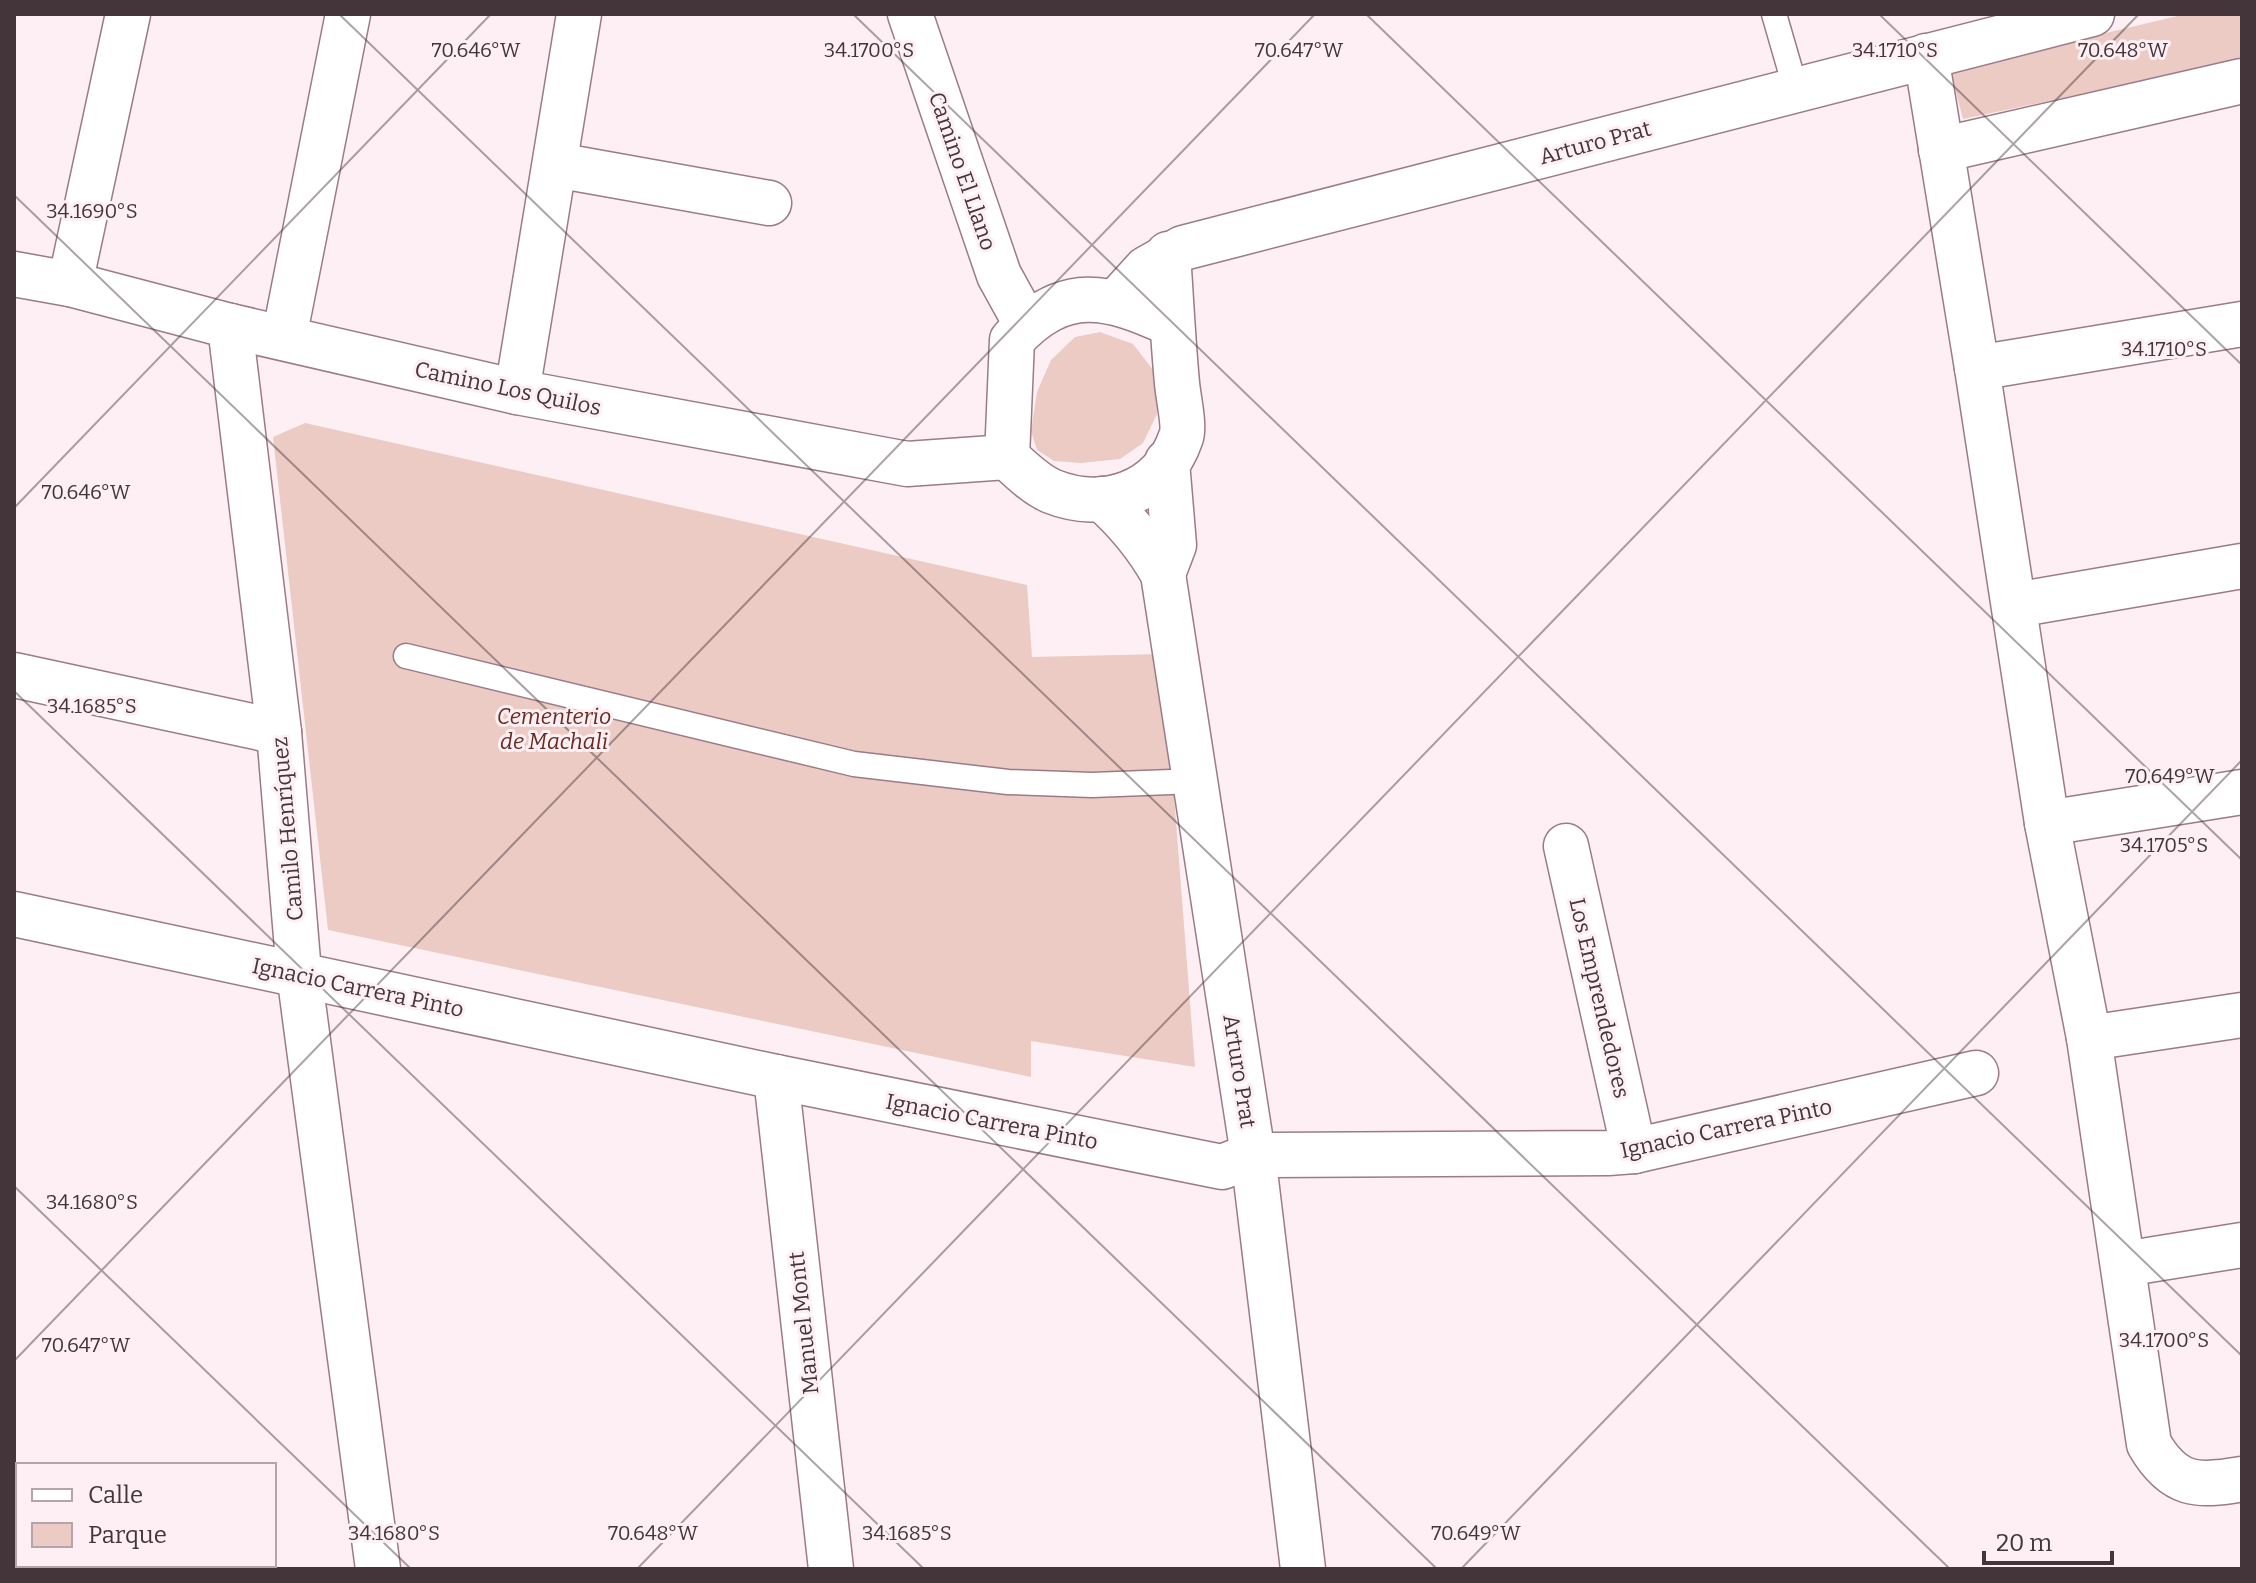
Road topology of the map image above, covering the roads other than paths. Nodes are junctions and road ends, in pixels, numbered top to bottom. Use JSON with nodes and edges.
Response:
{"nodes":[{"id":1,"x":128,"y":14,"type":"edge"},
{"id":2,"x":348,"y":14,"type":"edge"},
{"id":3,"x":579,"y":14,"type":"edge"},
{"id":4,"x":910,"y":14,"type":"edge"},
{"id":5,"x":1774,"y":14,"type":"edge"},
{"id":6,"x":2092,"y":14,"type":"edge"},
{"id":7,"x":1926,"y":56,"type":"junction"},
{"id":8,"x":2242,"y":81,"type":"edge"},
{"id":9,"x":1796,"y":90,"type":"junction"},
{"id":10,"x":1941,"y":150,"type":"junction"},
{"id":11,"x":556,"y":165,"type":"junction"},
{"id":12,"x":769,"y":203,"type":"dead end"},
{"id":13,"x":1168,"y":254,"type":"junction"},
{"id":14,"x":14,"y":274,"type":"edge"},
{"id":15,"x":70,"y":284,"type":"junction"},
{"id":16,"x":1116,"y":302,"type":"junction"},
{"id":17,"x":1026,"y":324,"type":"junction"},
{"id":18,"x":1171,"y":324,"type":"junction"},
{"id":19,"x":2242,"y":324,"type":"edge"},
{"id":20,"x":230,"y":326,"type":"junction"},
{"id":21,"x":284,"y":338,"type":"junction"},
{"id":22,"x":1977,"y":368,"type":"junction"},
{"id":23,"x":517,"y":392,"type":"junction"},
{"id":24,"x":1007,"y":457,"type":"junction"},
{"id":25,"x":1167,"y":462,"type":"junction"},
{"id":26,"x":1102,"y":499,"type":"junction"},
{"id":27,"x":2242,"y":566,"type":"edge"},
{"id":28,"x":1163,"y":574,"type":"junction"},
{"id":29,"x":2015,"y":605,"type":"junction"},
{"id":30,"x":406,"y":656,"type":"dead end"},
{"id":31,"x":14,"y":675,"type":"edge"},
{"id":32,"x":279,"y":732,"type":"junction"},
{"id":33,"x":1197,"y":781,"type":"junction"},
{"id":34,"x":2242,"y":792,"type":"edge"},
{"id":35,"x":2047,"y":823,"type":"junction"},
{"id":36,"x":1566,"y":846,"type":"dead end"},
{"id":37,"x":14,"y":914,"type":"edge"},
{"id":38,"x":299,"y":973,"type":"junction"},
{"id":39,"x":2242,"y":1015,"type":"edge"},
{"id":40,"x":2089,"y":1038,"type":"junction"},
{"id":41,"x":1976,"y":1073,"type":"dead end"},
{"id":42,"x":776,"y":1077,"type":"junction"},
{"id":43,"x":1634,"y":1151,"type":"junction"},
{"id":44,"x":1253,"y":1155,"type":"junction"},
{"id":45,"x":2242,"y":1245,"type":"edge"},
{"id":46,"x":2124,"y":1264,"type":"junction"},
{"id":47,"x":2242,"y":1479,"type":"edge"},
{"id":48,"x":378,"y":1569,"type":"edge"},
{"id":49,"x":831,"y":1569,"type":"edge"},
{"id":50,"x":1303,"y":1569,"type":"edge"}],
"edges":[{"from":1,"to":15,"type":"street"},
{"from":2,"to":21,"type":"street"},
{"from":3,"to":11,"type":"street"},
{"from":4,"to":17,"type":"street","name":"Camino El Llano"},
{"from":5,"to":9,"type":"lane"},
{"from":6,"to":7,"type":"street","name":"Arturo Prat"},
{"from":7,"to":9,"type":"street","name":"Arturo Prat"},
{"from":7,"to":10,"type":"street"},
{"from":8,"to":10,"type":"street"},
{"from":9,"to":13,"type":"street","name":"Arturo Prat"},
{"from":10,"to":22,"type":"street"},
{"from":11,"to":12,"type":"street"},
{"from":11,"to":23,"type":"street"},
{"from":13,"to":16,"type":"street","name":"Arturo Prat"},
{"from":13,"to":18,"type":"street","name":"Arturo Prat"},
{"from":14,"to":15,"type":"street","name":"Camino Los Quilos"},
{"from":15,"to":20,"type":"street","name":"Camino Los Quilos"},
{"from":16,"to":17,"type":"street"},
{"from":16,"to":18,"type":"street"},
{"from":17,"to":24,"type":"street"},
{"from":18,"to":25,"type":"street","name":"Arturo Prat"},
{"from":19,"to":22,"type":"street"},
{"from":20,"to":21,"type":"street","name":"Camino Los Quilos"},
{"from":20,"to":32,"type":"street","name":"Camilo Henríquez"},
{"from":21,"to":23,"type":"street","name":"Camino Los Quilos"},
{"from":22,"to":29,"type":"street"},
{"from":23,"to":24,"type":"street","name":"Camino Los Quilos"},
{"from":24,"to":26,"type":"street","name":"Arturo Prat"},
{"from":25,"to":26,"type":"street","name":"Arturo Prat"},
{"from":25,"to":28,"type":"street","name":"Arturo Prat"},
{"from":26,"to":28,"type":"street","name":"Arturo Prat"},
{"from":27,"to":29,"type":"street"},
{"from":28,"to":33,"type":"street","name":"Arturo Prat"},
{"from":29,"to":35,"type":"street"},
{"from":30,"to":33,"type":"lane"},
{"from":31,"to":32,"type":"street"},
{"from":32,"to":38,"type":"street","name":"Camilo Henríquez"},
{"from":33,"to":44,"type":"street","name":"Arturo Prat"},
{"from":34,"to":35,"type":"street"},
{"from":35,"to":40,"type":"street"},
{"from":36,"to":43,"type":"street","name":"Los Emprendedores"},
{"from":37,"to":38,"type":"street","name":"Ignacio Carrera Pinto"},
{"from":38,"to":42,"type":"street","name":"Ignacio Carrera Pinto"},
{"from":38,"to":48,"type":"street","name":"Camilo Henríquez"},
{"from":39,"to":40,"type":"street"},
{"from":40,"to":46,"type":"street"},
{"from":41,"to":43,"type":"street","name":"Ignacio Carrera Pinto"},
{"from":42,"to":44,"type":"street","name":"Ignacio Carrera Pinto"},
{"from":42,"to":49,"type":"street","name":"Manuel Montt"},
{"from":43,"to":44,"type":"street","name":"Ignacio Carrera Pinto"},
{"from":44,"to":50,"type":"street","name":"Arturo Prat"},
{"from":45,"to":46,"type":"street"},
{"from":46,"to":47,"type":"street"}]}
